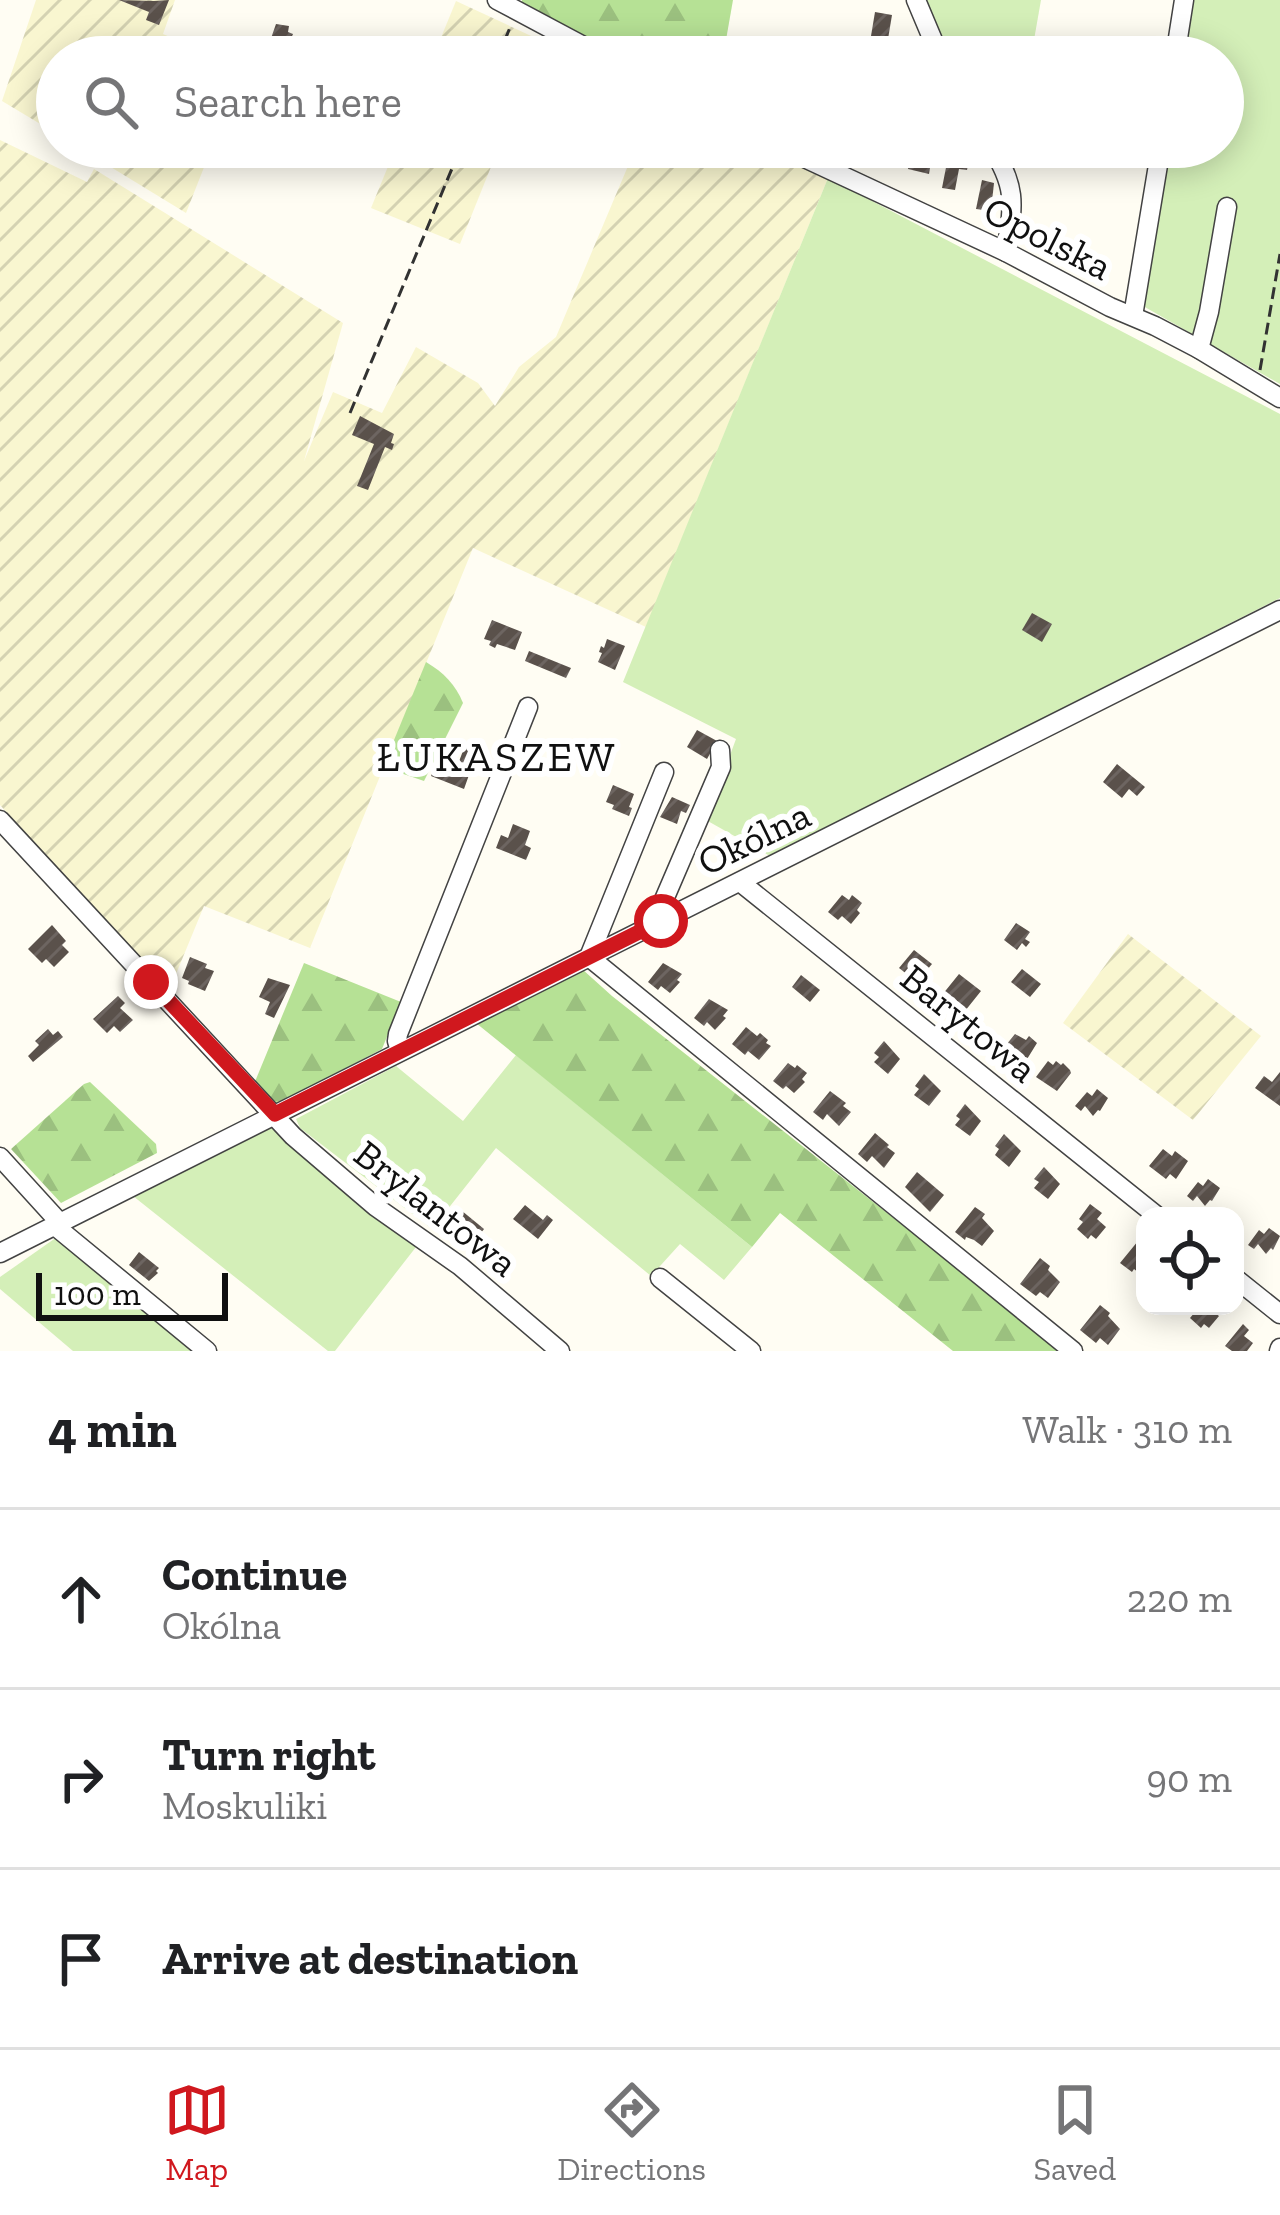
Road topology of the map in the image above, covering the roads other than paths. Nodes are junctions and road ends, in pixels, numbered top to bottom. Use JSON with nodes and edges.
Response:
{"nodes":[{"id":1,"x":497,"y":0,"type":"edge"},
{"id":2,"x":916,"y":0,"type":"edge"},
{"id":3,"x":1184,"y":0,"type":"edge"},
{"id":4,"x":565,"y":36,"type":"edge"},
{"id":5,"x":931,"y":36,"type":"edge"},
{"id":6,"x":1178,"y":36,"type":"edge"},
{"id":7,"x":826,"y":168,"type":"edge"},
{"id":8,"x":1003,"y":168,"type":"edge"},
{"id":9,"x":1157,"y":168,"type":"edge"},
{"id":10,"x":1227,"y":207,"type":"dead end"},
{"id":11,"x":1006,"y":252,"type":"junction"},
{"id":12,"x":1133,"y":316,"type":"junction"},
{"id":13,"x":1199,"y":349,"type":"junction"},
{"id":14,"x":1280,"y":398,"type":"edge"},
{"id":15,"x":1280,"y":610,"type":"edge"},
{"id":16,"x":528,"y":706,"type":"dead end"},
{"id":17,"x":720,"y":750,"type":"dead end"},
{"id":18,"x":664,"y":772,"type":"dead end"},
{"id":19,"x":0,"y":820,"type":"edge"},
{"id":20,"x":740,"y":882,"type":"junction"},
{"id":21,"x":661,"y":921,"type":"junction"},
{"id":22,"x":590,"y":956,"type":"junction"},
{"id":23,"x":400,"y":1051,"type":"junction"},
{"id":24,"x":275,"y":1114,"type":"junction"},
{"id":25,"x":0,"y":1156,"type":"edge"},
{"id":26,"x":1146,"y":1207,"type":"edge"},
{"id":27,"x":58,"y":1225,"type":"junction"},
{"id":28,"x":0,"y":1253,"type":"edge"},
{"id":29,"x":660,"y":1279,"type":"dead end"},
{"id":30,"x":1244,"y":1285,"type":"edge"},
{"id":31,"x":1280,"y":1314,"type":"edge"},
{"id":32,"x":208,"y":1351,"type":"edge"},
{"id":33,"x":560,"y":1351,"type":"edge"},
{"id":34,"x":751,"y":1351,"type":"edge"},
{"id":35,"x":1073,"y":1351,"type":"edge"}],
"edges":[{"from":1,"to":4,"type":"street"},
{"from":2,"to":5,"type":"street"},
{"from":3,"to":6,"type":"street"},
{"from":7,"to":11,"type":"street","name":"Opolska"},
{"from":8,"to":11,"type":"street"},
{"from":9,"to":12,"type":"street"},
{"from":10,"to":13,"type":"street"},
{"from":11,"to":12,"type":"street","name":"Opolska"},
{"from":12,"to":13,"type":"street","name":"Opolska"},
{"from":13,"to":14,"type":"street","name":"Opolska"},
{"from":15,"to":20,"type":"street","name":"Okólna"},
{"from":16,"to":23,"type":"street"},
{"from":17,"to":21,"type":"street"},
{"from":18,"to":22,"type":"street"},
{"from":19,"to":24,"type":"street","name":"Brylantowa"},
{"from":20,"to":21,"type":"street","name":"Okólna"},
{"from":20,"to":26,"type":"street","name":"Barytowa"},
{"from":21,"to":22,"type":"street","name":"Okólna"},
{"from":22,"to":23,"type":"street","name":"Okólna"},
{"from":22,"to":35,"type":"street"},
{"from":23,"to":24,"type":"street","name":"Okólna"},
{"from":24,"to":27,"type":"street","name":"Okólna"},
{"from":24,"to":33,"type":"street","name":"Brylantowa"},
{"from":25,"to":27,"type":"street"},
{"from":27,"to":28,"type":"street","name":"Okólna"},
{"from":27,"to":32,"type":"street"},
{"from":29,"to":34,"type":"street"},
{"from":30,"to":31,"type":"street"}]}
